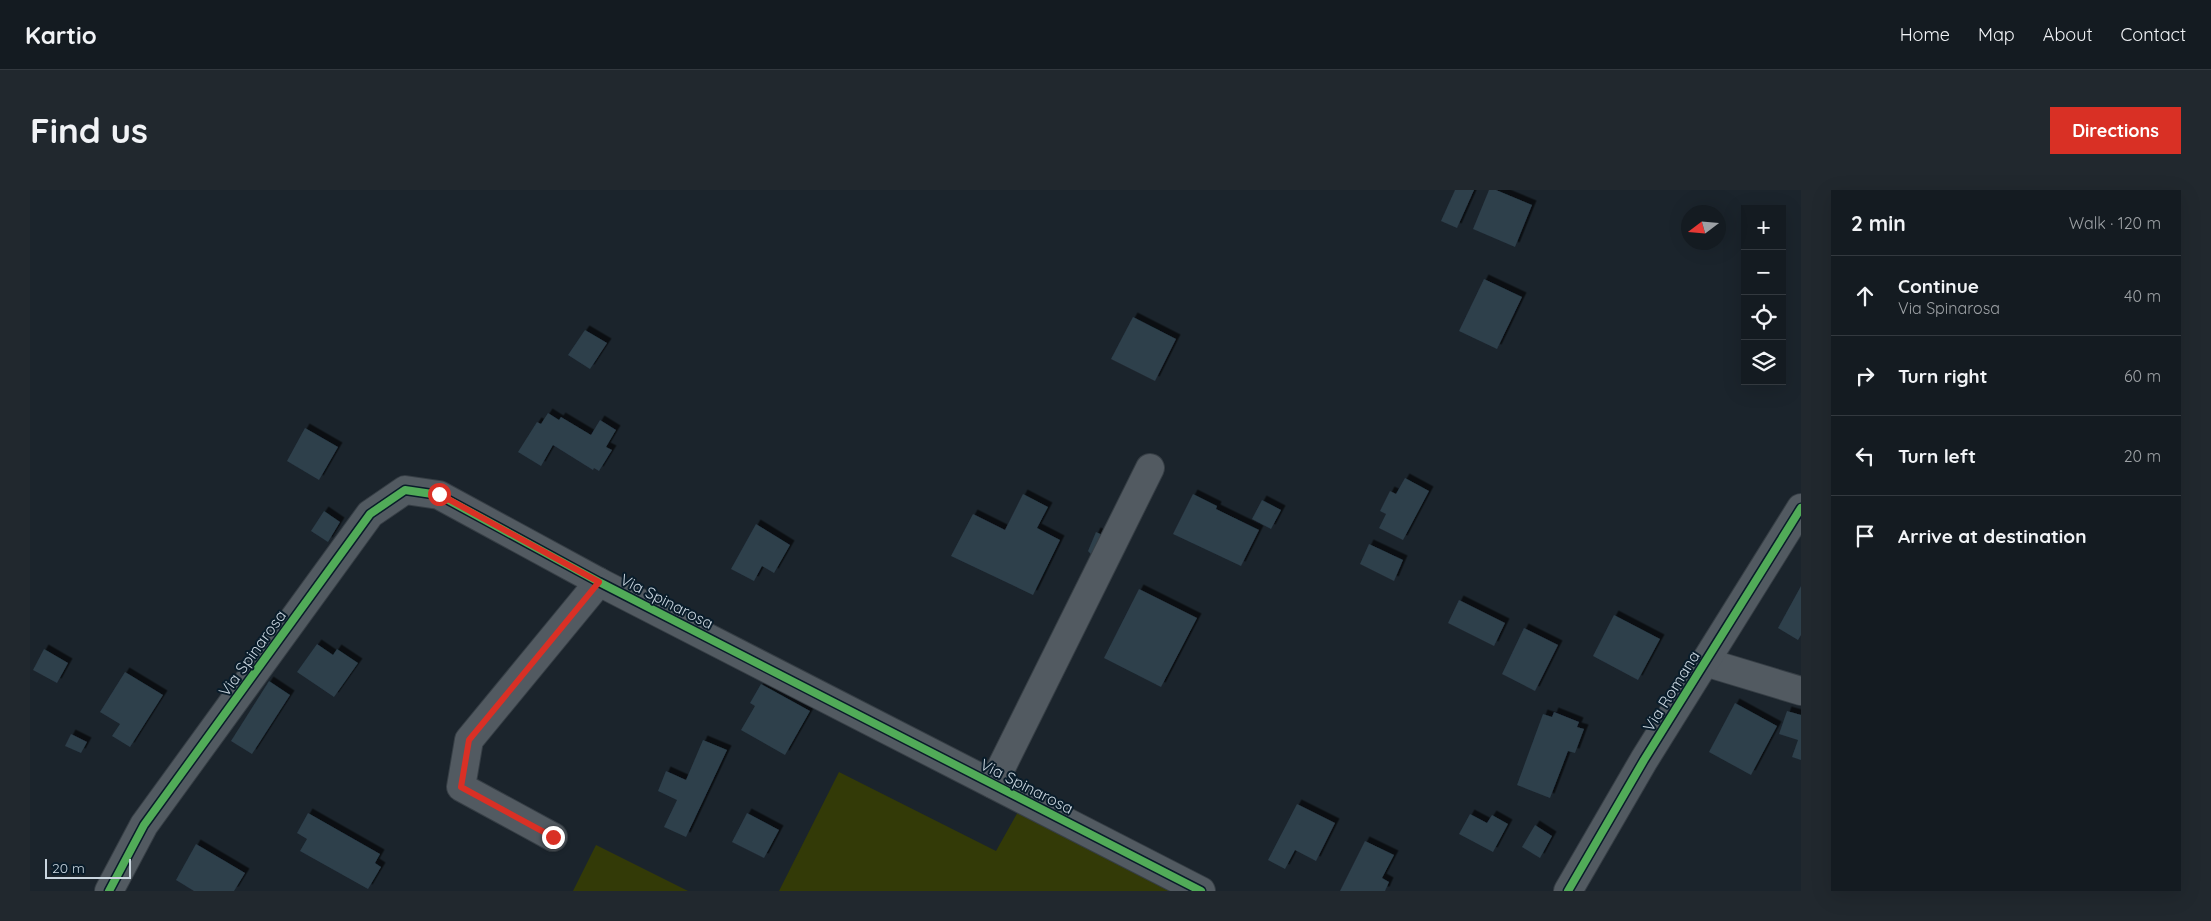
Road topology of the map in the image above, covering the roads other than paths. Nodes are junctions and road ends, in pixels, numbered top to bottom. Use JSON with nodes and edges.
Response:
{"nodes":[{"id":1,"x":1150,"y":468,"type":"dead end"},
{"id":2,"x":1801,"y":508,"type":"edge"},
{"id":3,"x":599,"y":582,"type":"junction"},
{"id":4,"x":1705,"y":662,"type":"junction"},
{"id":5,"x":1801,"y":691,"type":"edge"},
{"id":6,"x":993,"y":784,"type":"junction"},
{"id":7,"x":553,"y":837,"type":"dead end"},
{"id":8,"x":109,"y":891,"type":"edge"},
{"id":9,"x":1201,"y":891,"type":"edge"},
{"id":10,"x":1568,"y":891,"type":"edge"}],
"edges":[{"from":1,"to":6,"type":"street"},
{"from":2,"to":4,"type":"street","name":"Via Romana"},
{"from":3,"to":6,"type":"street","name":"Via Spinarosa"},
{"from":3,"to":7,"type":"street"},
{"from":3,"to":8,"type":"street","name":"Via Spinarosa"},
{"from":4,"to":5,"type":"street"},
{"from":4,"to":10,"type":"street","name":"Via Romana"},
{"from":6,"to":9,"type":"street","name":"Via Spinarosa"}]}
